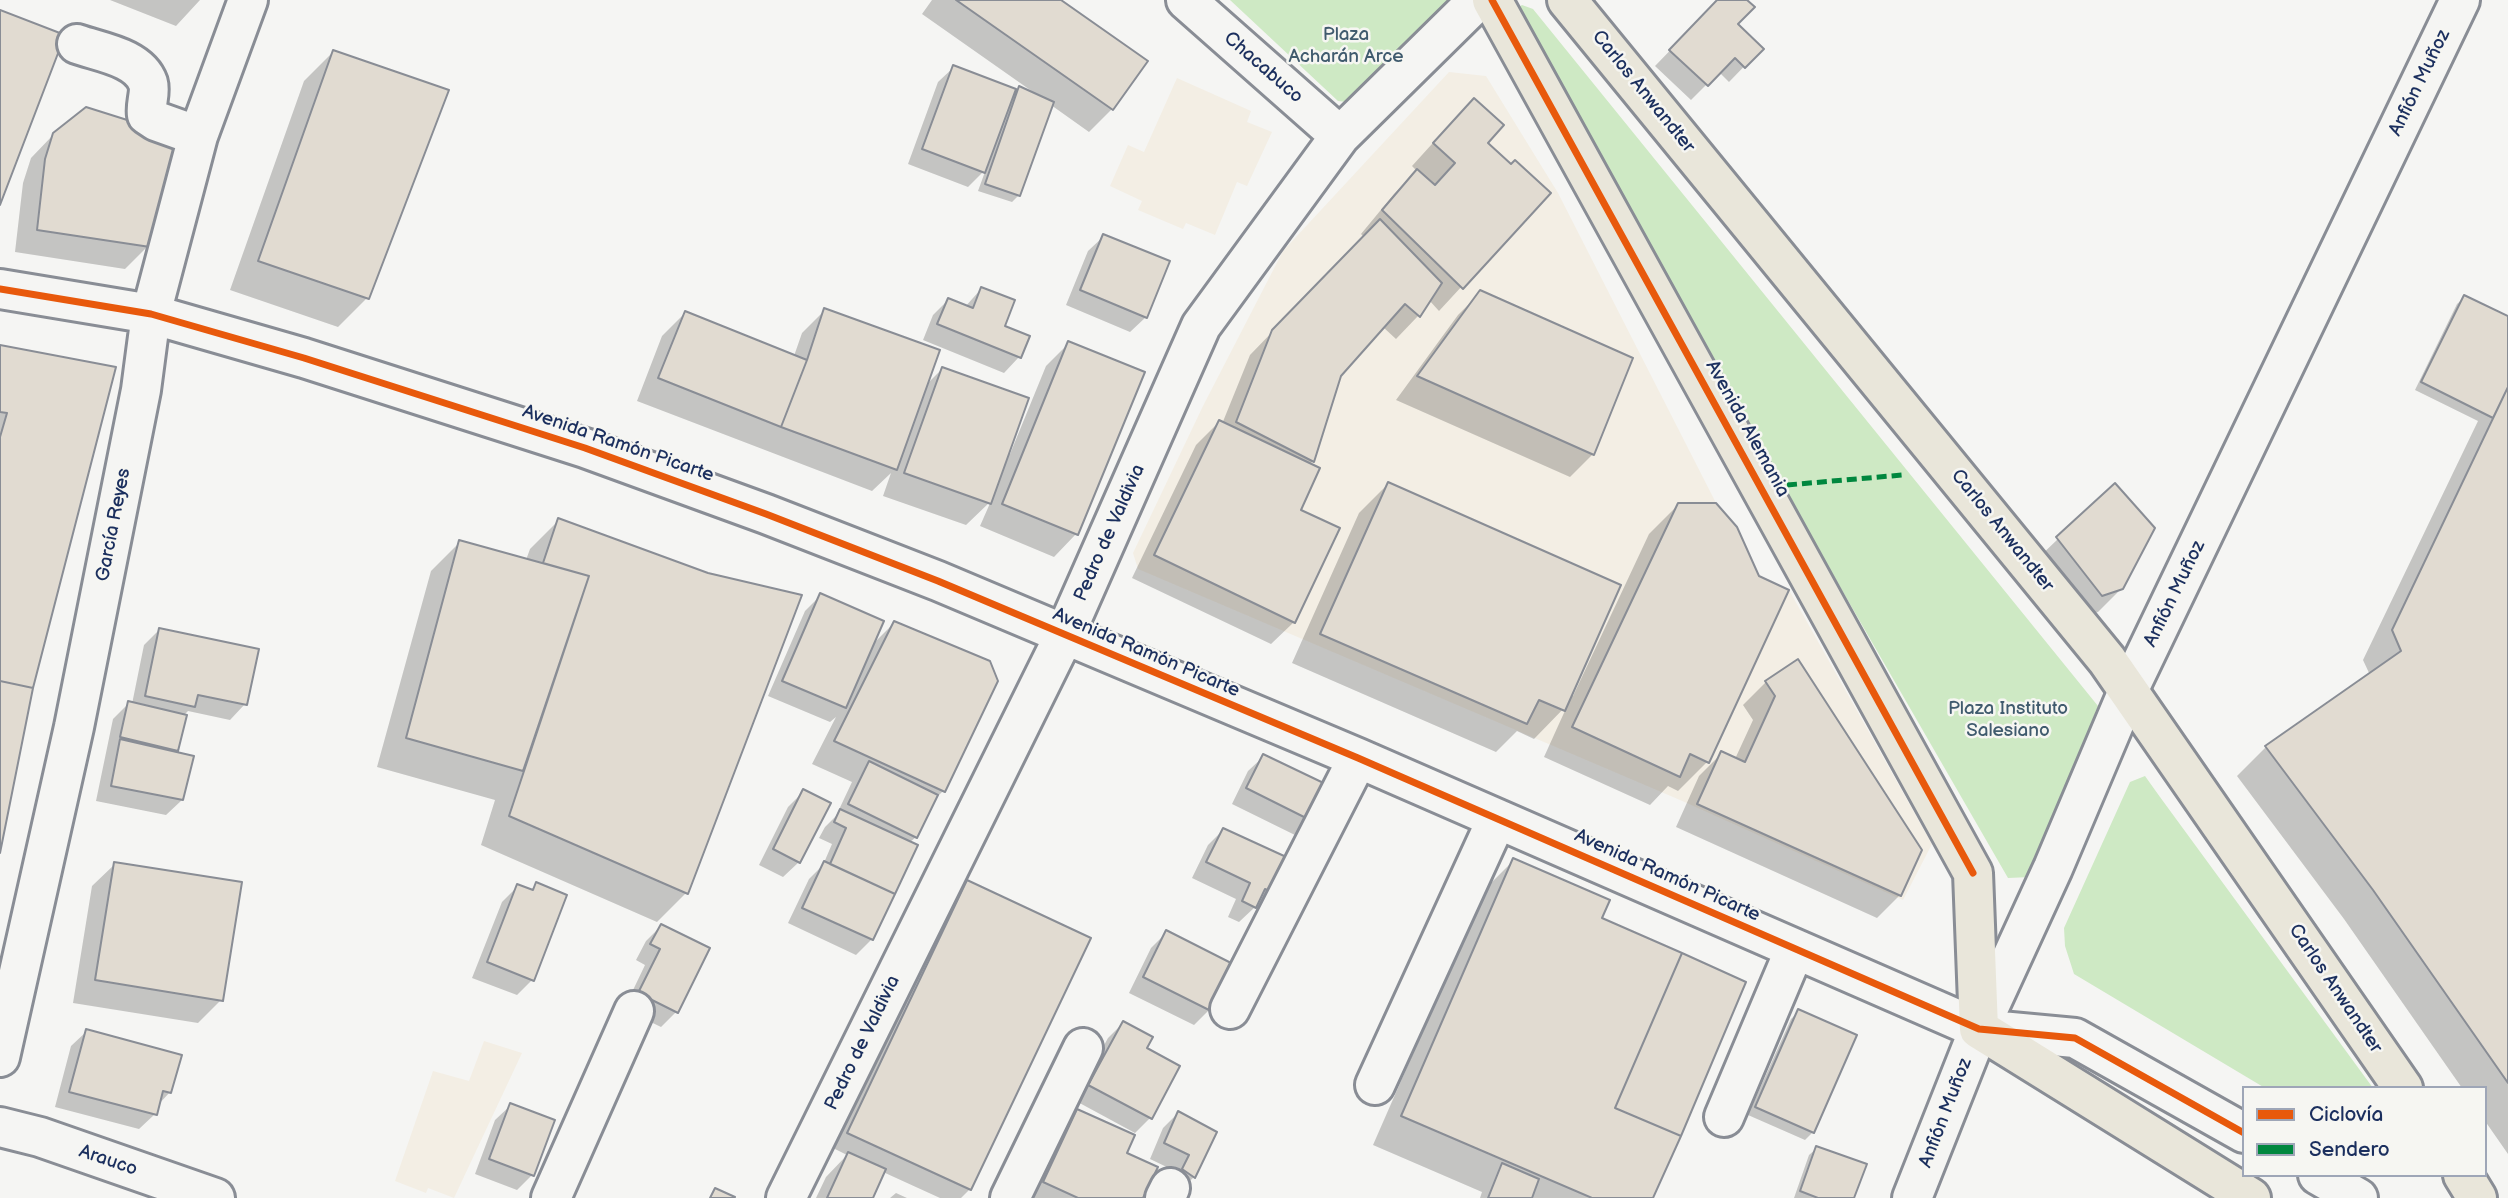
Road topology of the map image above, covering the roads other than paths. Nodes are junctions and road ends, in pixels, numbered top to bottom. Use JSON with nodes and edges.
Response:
{"nodes":[{"id":1,"x":248,"y":0,"type":"edge"},
{"id":2,"x":1186,"y":0,"type":"edge"},
{"id":3,"x":1479,"y":0,"type":"edge"},
{"id":4,"x":1492,"y":0,"type":"edge"},
{"id":5,"x":1567,"y":0,"type":"edge"},
{"id":6,"x":2460,"y":0,"type":"edge"},
{"id":7,"x":77,"y":44,"type":"dead end"},
{"id":8,"x":198,"y":136,"type":"junction"},
{"id":9,"x":1340,"y":136,"type":"junction"},
{"id":10,"x":0,"y":289,"type":"edge"},
{"id":11,"x":151,"y":314,"type":"junction"},
{"id":12,"x":1064,"y":636,"type":"junction"},
{"id":13,"x":2128,"y":691,"type":"junction"},
{"id":14,"x":1358,"y":758,"type":"junction"},
{"id":15,"x":1497,"y":819,"type":"junction"},
{"id":16,"x":1795,"y":949,"type":"junction"},
{"id":17,"x":1230,"y":1009,"type":"dead end"},
{"id":18,"x":634,"y":1012,"type":"dead end"},
{"id":19,"x":1979,"y":1029,"type":"junction"},
{"id":20,"x":1083,"y":1048,"type":"dead end"},
{"id":21,"x":0,"y":1057,"type":"edge"},
{"id":22,"x":1375,"y":1085,"type":"dead end"},
{"id":23,"x":2402,"y":1086,"type":"edge"},
{"id":24,"x":1724,"y":1117,"type":"dead end"},
{"id":25,"x":0,"y":1127,"type":"edge"},
{"id":26,"x":2242,"y":1132,"type":"edge"},
{"id":27,"x":2321,"y":1177,"type":"edge"},
{"id":28,"x":2464,"y":1177,"type":"edge"},
{"id":29,"x":215,"y":1198,"type":"edge"},
{"id":30,"x":551,"y":1198,"type":"edge"},
{"id":31,"x":786,"y":1198,"type":"edge"},
{"id":32,"x":1010,"y":1198,"type":"edge"},
{"id":33,"x":1912,"y":1198,"type":"edge"},
{"id":34,"x":2251,"y":1198,"type":"edge"},
{"id":35,"x":2358,"y":1198,"type":"edge"},
{"id":36,"x":2477,"y":1198,"type":"edge"}],
"edges":[{"from":1,"to":8,"type":"street","name":"García Reyes"},
{"from":2,"to":9,"type":"street","name":"Chacabuco"},
{"from":3,"to":9,"type":"street","name":"Pedro de Valdivia"},
{"from":4,"to":19,"type":"main road","name":"Avenida Alemania"},
{"from":5,"to":13,"type":"main road","name":"Carlos Anwandter"},
{"from":6,"to":13,"type":"street","name":"Anfión Muñoz"},
{"from":7,"to":8,"type":"street"},
{"from":8,"to":11,"type":"street","name":"García Reyes"},
{"from":9,"to":12,"type":"street","name":"Pedro de Valdivia"},
{"from":10,"to":11,"type":"street","name":"Avenida Ramón Picarte"},
{"from":11,"to":12,"type":"street","name":"Avenida Ramón Picarte"},
{"from":11,"to":21,"type":"street","name":"García Reyes"},
{"from":12,"to":14,"type":"street","name":"Avenida Ramón Picarte"},
{"from":12,"to":31,"type":"street","name":"Pedro de Valdivia"},
{"from":13,"to":19,"type":"street","name":"Anfión Muñoz"},
{"from":13,"to":23,"type":"main road","name":"Carlos Anwandter"},
{"from":14,"to":15,"type":"street","name":"Avenida Ramón Picarte"},
{"from":14,"to":17,"type":"street"},
{"from":15,"to":16,"type":"street","name":"Avenida Ramón Picarte"},
{"from":15,"to":22,"type":"street"},
{"from":16,"to":19,"type":"street","name":"Avenida Ramón Picarte"},
{"from":16,"to":24,"type":"street"},
{"from":18,"to":30,"type":"street"},
{"from":19,"to":26,"type":"street","name":"Avenida Ramón Picarte"},
{"from":19,"to":33,"type":"street","name":"Anfión Muñoz"},
{"from":19,"to":34,"type":"main road","name":"Avenida Ramón Picarte"},
{"from":20,"to":32,"type":"street"},
{"from":25,"to":29,"type":"street","name":"Arauco"},
{"from":27,"to":35,"type":"street"},
{"from":28,"to":36,"type":"main road"}]}
